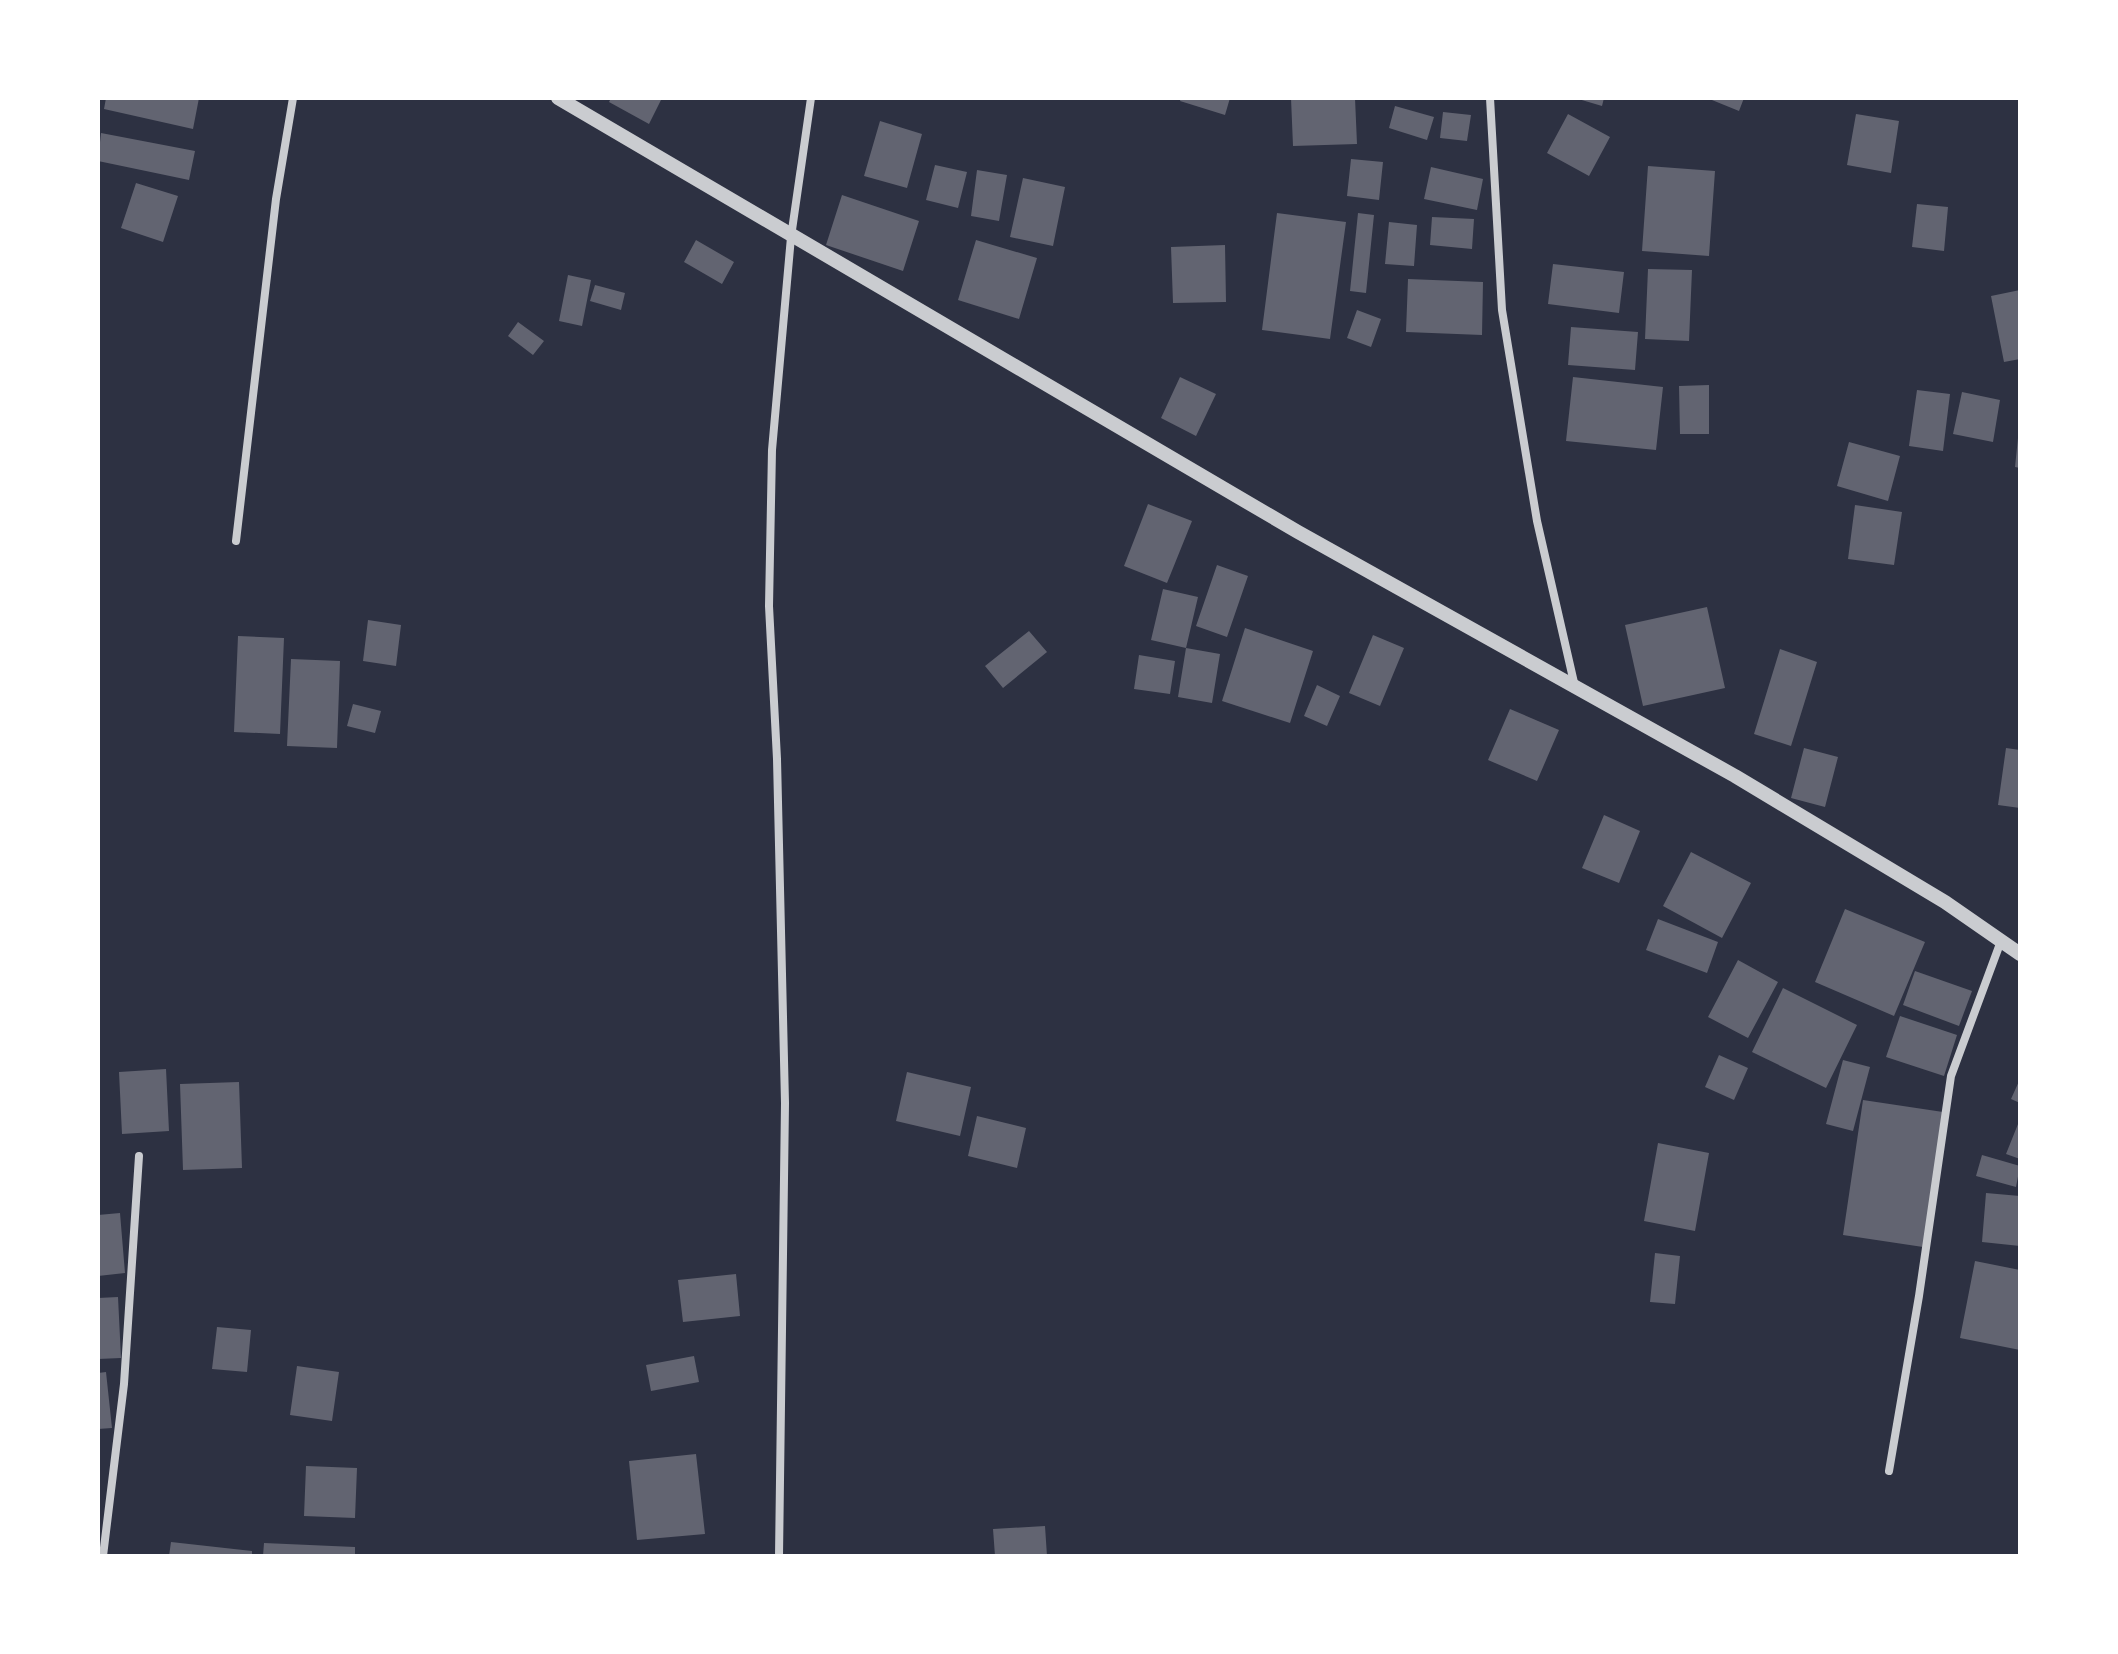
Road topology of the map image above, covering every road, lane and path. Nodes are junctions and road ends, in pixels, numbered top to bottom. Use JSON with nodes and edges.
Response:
{"nodes":[{"id":1,"x":293,"y":98,"type":"edge"},
{"id":2,"x":558,"y":98,"type":"edge"},
{"id":3,"x":811,"y":98,"type":"edge"},
{"id":4,"x":1490,"y":98,"type":"edge"},
{"id":5,"x":791,"y":237,"type":"junction"},
{"id":6,"x":236,"y":541,"type":"dead end"},
{"id":7,"x":1576,"y":687,"type":"junction"},
{"id":8,"x":2001,"y":941,"type":"junction"},
{"id":9,"x":2020,"y":954,"type":"edge"},
{"id":10,"x":139,"y":1156,"type":"dead end"},
{"id":11,"x":1889,"y":1471,"type":"dead end"},
{"id":12,"x":103,"y":1556,"type":"edge"},
{"id":13,"x":779,"y":1556,"type":"edge"}],
"edges":[{"from":1,"to":6,"type":"street"},
{"from":2,"to":5,"type":"street"},
{"from":3,"to":5,"type":"street"},
{"from":4,"to":7,"type":"street"},
{"from":5,"to":7,"type":"street"},
{"from":5,"to":13,"type":"street"},
{"from":7,"to":8,"type":"street"},
{"from":8,"to":9,"type":"street"},
{"from":8,"to":11,"type":"street"},
{"from":10,"to":12,"type":"street"}]}
